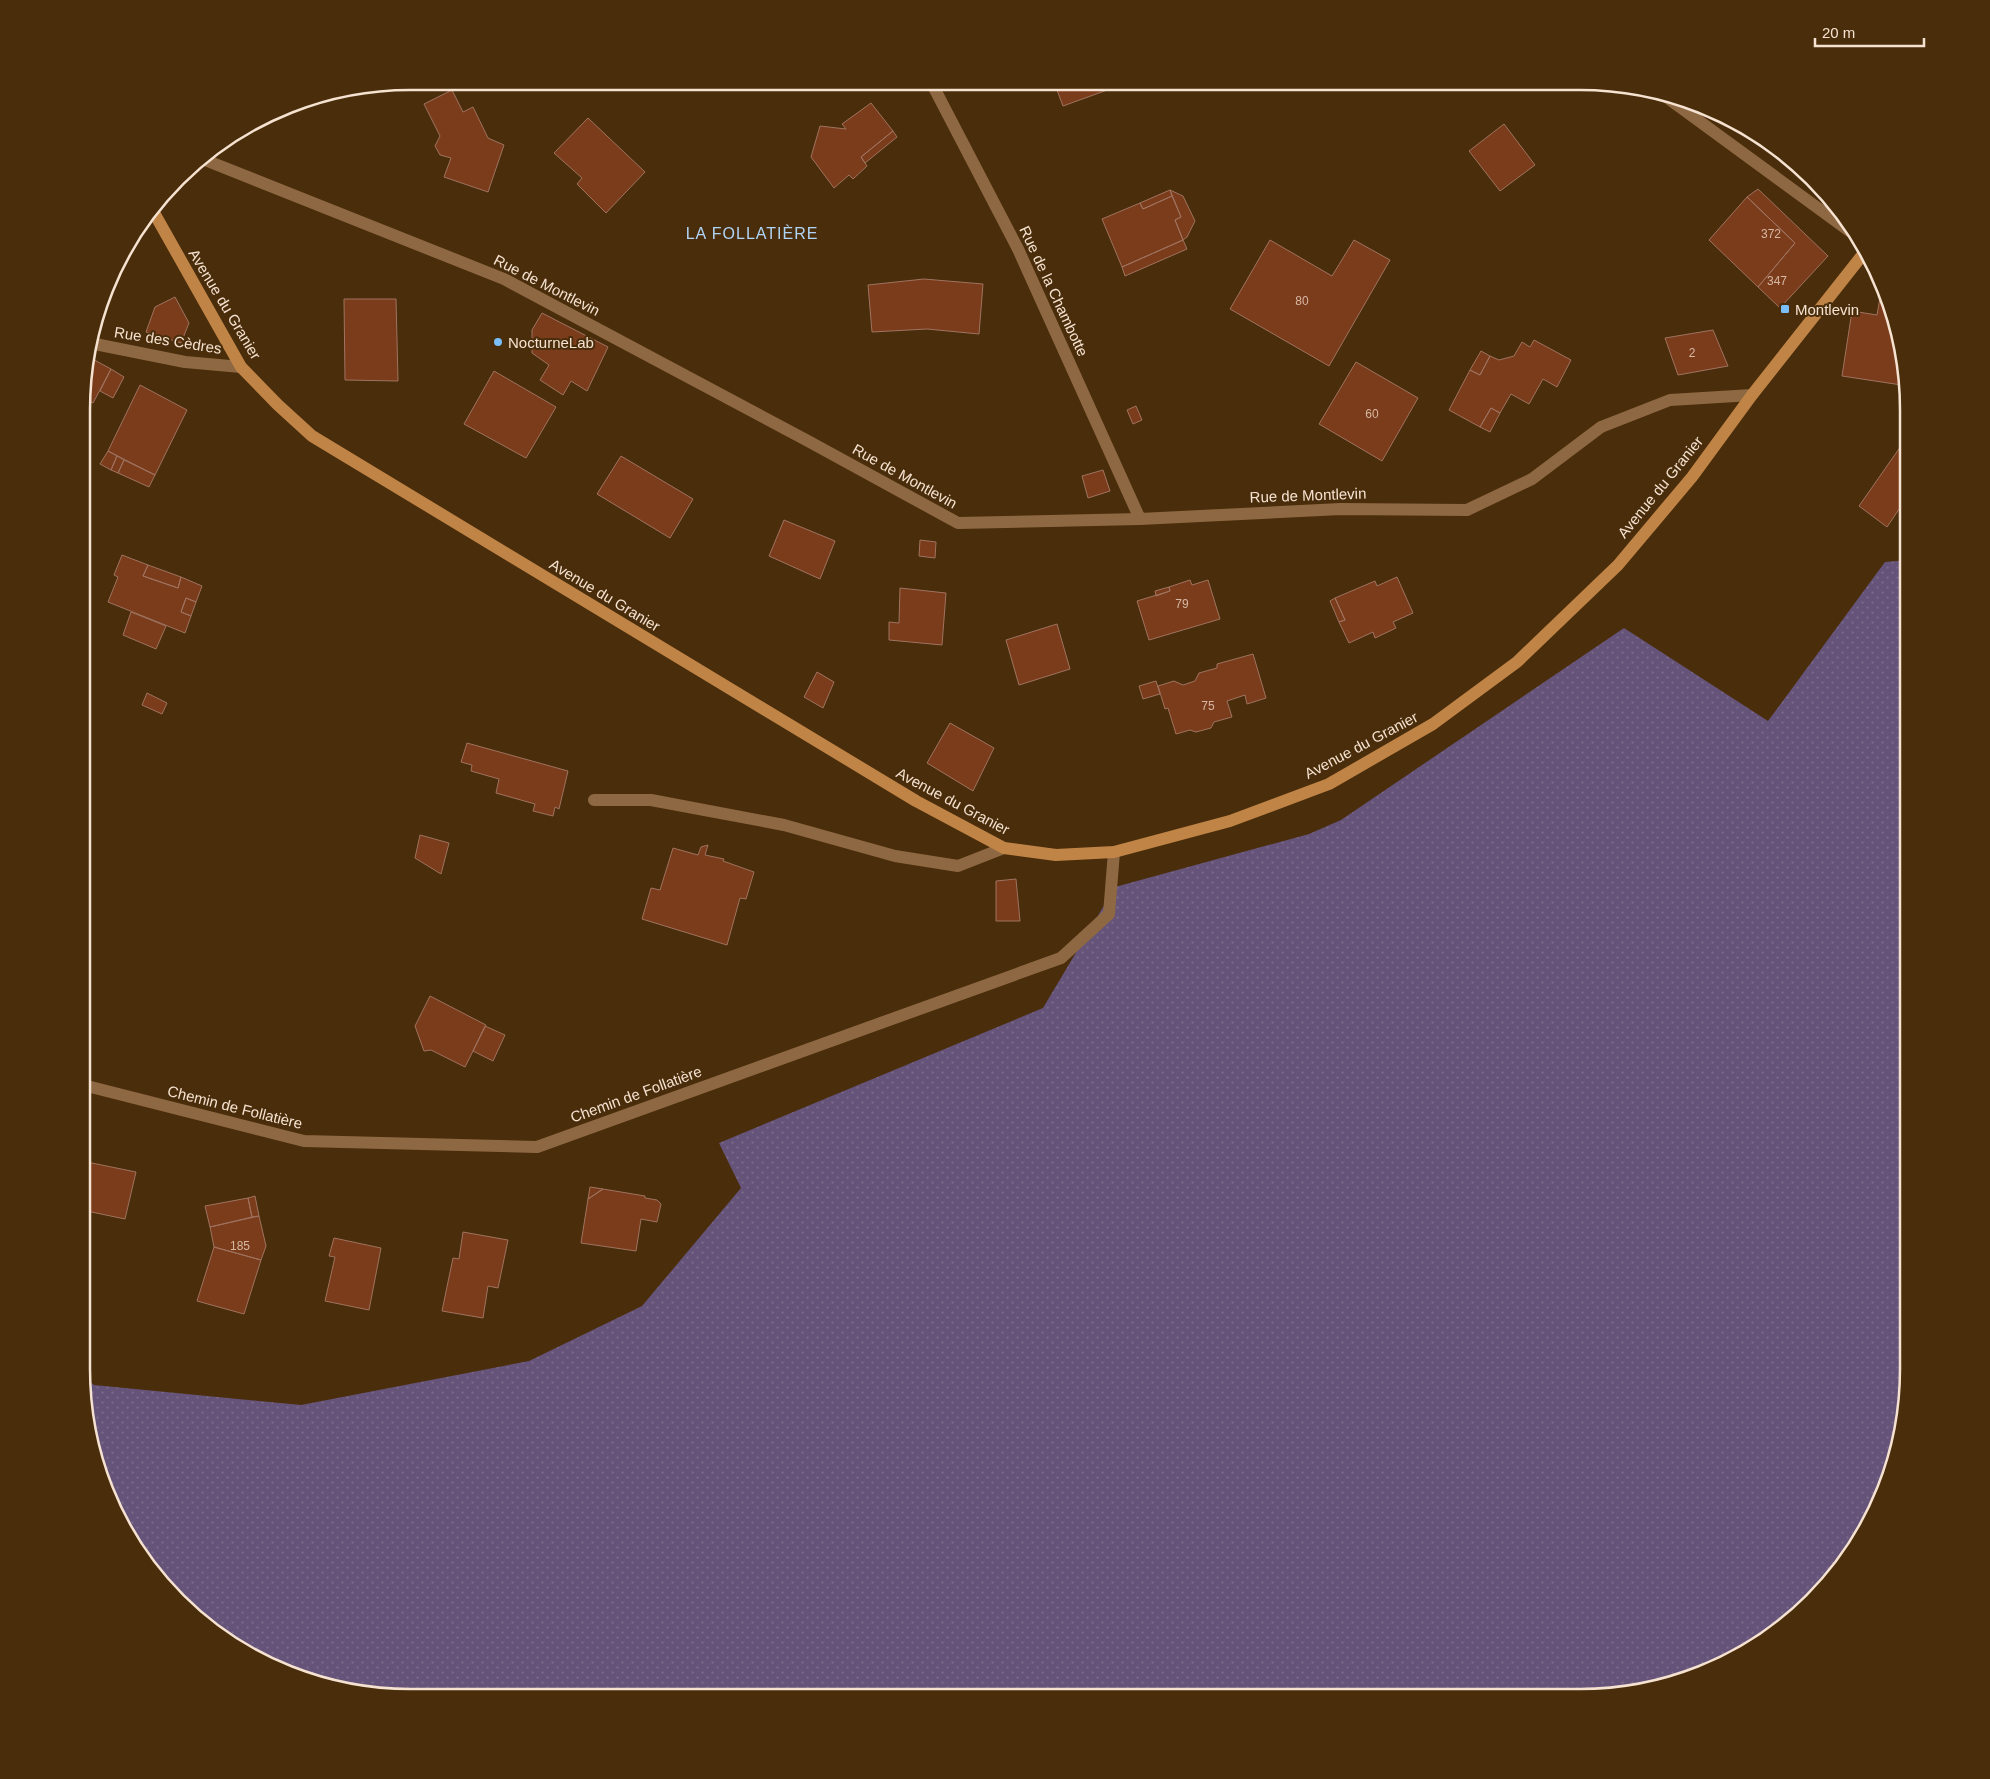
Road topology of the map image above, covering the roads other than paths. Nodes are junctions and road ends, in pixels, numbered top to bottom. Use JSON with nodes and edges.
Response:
{"nodes":[{"id":1,"x":934,"y":90,"type":"edge"},
{"id":2,"x":1678,"y":105,"type":"edge"},
{"id":3,"x":208,"y":161,"type":"edge"},
{"id":4,"x":155,"y":216,"type":"edge"},
{"id":5,"x":1841,"y":225,"type":"edge"},
{"id":6,"x":1861,"y":257,"type":"edge"},
{"id":7,"x":97,"y":343,"type":"edge"},
{"id":8,"x":242,"y":367,"type":"junction"},
{"id":9,"x":1752,"y":395,"type":"junction"},
{"id":10,"x":1140,"y":519,"type":"junction"},
{"id":11,"x":594,"y":800,"type":"dead end"},
{"id":12,"x":1004,"y":848,"type":"junction"},
{"id":13,"x":1114,"y":852,"type":"junction"},
{"id":14,"x":90,"y":1087,"type":"edge"}],
"edges":[{"from":1,"to":10,"type":"street","name":"Rue de la Chambotte"},
{"from":2,"to":5,"type":"street"},
{"from":3,"to":10,"type":"street","name":"Rue de Montlevin"},
{"from":4,"to":8,"type":"main road","name":"Avenue du Granier"},
{"from":6,"to":9,"type":"main road","name":"Avenue du Granier"},
{"from":7,"to":8,"type":"street","name":"Rue des Cèdres"},
{"from":8,"to":12,"type":"main road","name":"Avenue du Granier"},
{"from":9,"to":10,"type":"street","name":"Rue de Montlevin"},
{"from":9,"to":13,"type":"main road","name":"Avenue du Granier"},
{"from":11,"to":12,"type":"street"},
{"from":12,"to":13,"type":"main road","name":"Avenue du Granier"},
{"from":13,"to":14,"type":"street","name":"Chemin de Follatière"}]}
